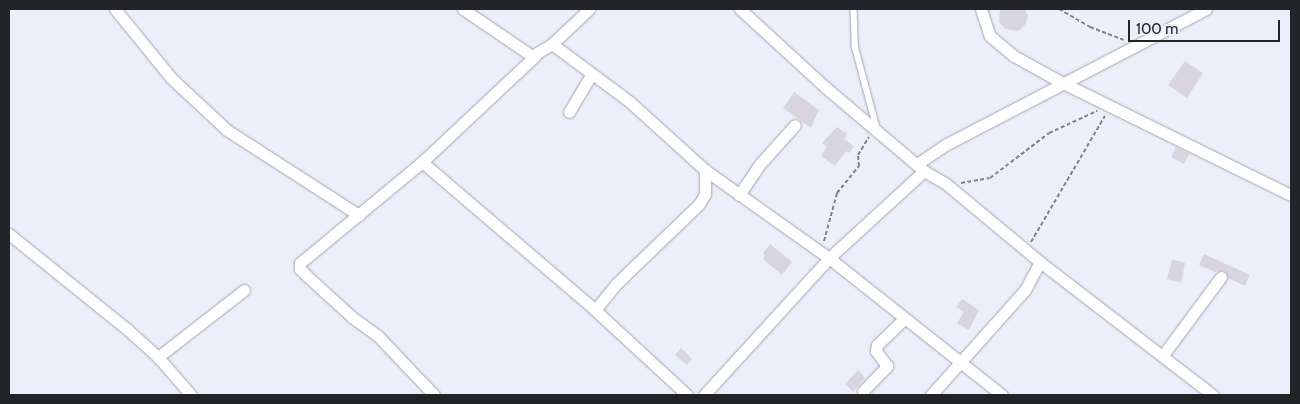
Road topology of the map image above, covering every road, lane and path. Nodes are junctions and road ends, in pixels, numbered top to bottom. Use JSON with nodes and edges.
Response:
{"nodes":[{"id":1,"x":115,"y":9,"type":"edge"},
{"id":2,"x":463,"y":9,"type":"edge"},
{"id":3,"x":589,"y":9,"type":"edge"},
{"id":4,"x":740,"y":9,"type":"edge"},
{"id":5,"x":854,"y":9,"type":"edge"},
{"id":6,"x":981,"y":9,"type":"edge"},
{"id":7,"x":1059,"y":9,"type":"edge"},
{"id":8,"x":1206,"y":9,"type":"edge"},
{"id":9,"x":552,"y":44,"type":"junction"},
{"id":10,"x":1139,"y":44,"type":"junction"},
{"id":11,"x":536,"y":55,"type":"junction"},
{"id":12,"x":592,"y":76,"type":"junction"},
{"id":13,"x":1063,"y":83,"type":"junction"},
{"id":14,"x":1111,"y":106,"type":"junction"},
{"id":15,"x":569,"y":112,"type":"dead end"},
{"id":16,"x":795,"y":125,"type":"dead end"},
{"id":17,"x":876,"y":128,"type":"junction"},
{"id":18,"x":422,"y":162,"type":"junction"},
{"id":19,"x":921,"y":168,"type":"junction"},
{"id":20,"x":705,"y":170,"type":"junction"},
{"id":21,"x":945,"y":183,"type":"junction"},
{"id":22,"x":739,"y":195,"type":"junction"},
{"id":23,"x":1291,"y":195,"type":"edge"},
{"id":24,"x":359,"y":214,"type":"junction"},
{"id":25,"x":9,"y":234,"type":"edge"},
{"id":26,"x":1026,"y":250,"type":"junction"},
{"id":27,"x":825,"y":255,"type":"junction"},
{"id":28,"x":1040,"y":262,"type":"junction"},
{"id":29,"x":1221,"y":277,"type":"dead end"},
{"id":30,"x":244,"y":290,"type":"dead end"},
{"id":31,"x":595,"y":310,"type":"junction"},
{"id":32,"x":903,"y":320,"type":"junction"},
{"id":33,"x":1163,"y":355,"type":"junction"},
{"id":34,"x":158,"y":357,"type":"junction"},
{"id":35,"x":961,"y":364,"type":"junction"},
{"id":36,"x":863,"y":391,"type":"dead end"},
{"id":37,"x":191,"y":395,"type":"edge"},
{"id":38,"x":434,"y":395,"type":"edge"},
{"id":39,"x":687,"y":395,"type":"edge"},
{"id":40,"x":704,"y":395,"type":"edge"},
{"id":41,"x":931,"y":395,"type":"edge"},
{"id":42,"x":1002,"y":395,"type":"edge"},
{"id":43,"x":1213,"y":395,"type":"edge"}],
"edges":[{"from":1,"to":24,"type":"street"},
{"from":2,"to":11,"type":"street"},
{"from":3,"to":9,"type":"street"},
{"from":4,"to":17,"type":"street"},
{"from":5,"to":17,"type":"lane"},
{"from":6,"to":13,"type":"street"},
{"from":7,"to":10,"type":"path"},
{"from":8,"to":10,"type":"street"},
{"from":9,"to":11,"type":"street"},
{"from":9,"to":12,"type":"street"},
{"from":10,"to":13,"type":"street"},
{"from":11,"to":18,"type":"street"},
{"from":12,"to":15,"type":"street"},
{"from":12,"to":20,"type":"street"},
{"from":13,"to":14,"type":"street"},
{"from":13,"to":19,"type":"street"},
{"from":14,"to":21,"type":"path"},
{"from":14,"to":23,"type":"street"},
{"from":14,"to":26,"type":"path"},
{"from":16,"to":22,"type":"street"},
{"from":17,"to":19,"type":"street"},
{"from":17,"to":27,"type":"path"},
{"from":18,"to":24,"type":"street"},
{"from":18,"to":31,"type":"street"},
{"from":19,"to":21,"type":"street"},
{"from":19,"to":27,"type":"street"},
{"from":20,"to":22,"type":"street"},
{"from":20,"to":31,"type":"street"},
{"from":21,"to":26,"type":"street"},
{"from":22,"to":27,"type":"street"},
{"from":24,"to":38,"type":"street"},
{"from":25,"to":34,"type":"street"},
{"from":26,"to":28,"type":"street"},
{"from":27,"to":32,"type":"street"},
{"from":27,"to":40,"type":"street"},
{"from":28,"to":33,"type":"street"},
{"from":28,"to":35,"type":"street"},
{"from":29,"to":33,"type":"street"},
{"from":30,"to":34,"type":"street"},
{"from":31,"to":39,"type":"street"},
{"from":32,"to":35,"type":"street"},
{"from":32,"to":36,"type":"street"},
{"from":33,"to":43,"type":"street"},
{"from":34,"to":37,"type":"street"},
{"from":35,"to":41,"type":"street"},
{"from":35,"to":42,"type":"street"}]}
